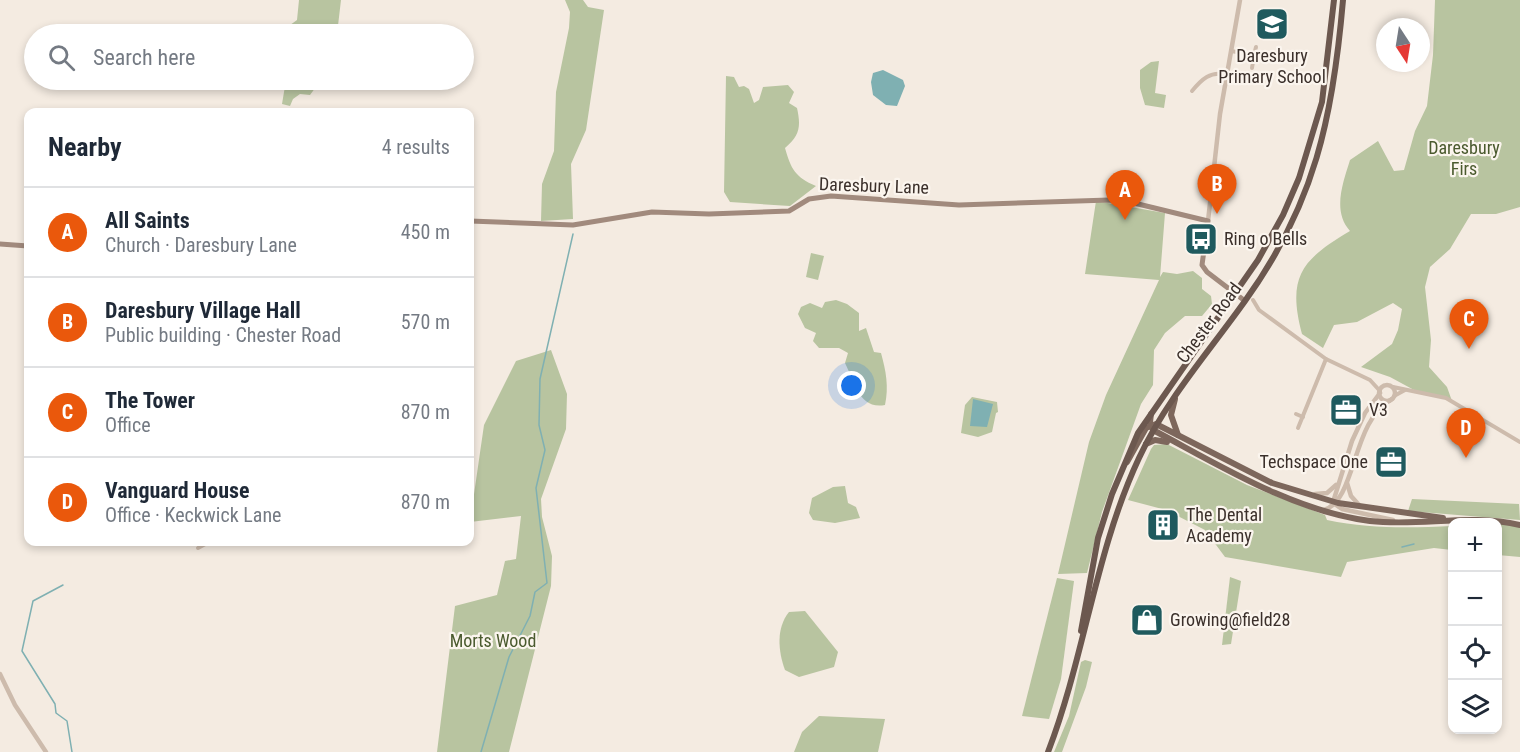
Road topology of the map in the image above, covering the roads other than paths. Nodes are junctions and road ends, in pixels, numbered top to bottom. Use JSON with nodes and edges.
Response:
{"nodes":[{"id":1,"x":1240,"y":0,"type":"edge"},
{"id":2,"x":1334,"y":0,"type":"edge"},
{"id":3,"x":1343,"y":0,"type":"edge"},
{"id":4,"x":1256,"y":47,"type":"dead end"},
{"id":5,"x":1231,"y":51,"type":"junction"},
{"id":6,"x":1254,"y":55,"type":"junction"},
{"id":7,"x":1252,"y":68,"type":"dead end"},
{"id":8,"x":1227,"y":75,"type":"junction"},
{"id":9,"x":1192,"y":91,"type":"dead end"},
{"id":10,"x":474,"y":221,"type":"edge"},
{"id":11,"x":1208,"y":222,"type":"junction"},
{"id":12,"x":0,"y":244,"type":"edge"},
{"id":13,"x":24,"y":246,"type":"edge"},
{"id":14,"x":1236,"y":294,"type":"junction"},
{"id":15,"x":1254,"y":300,"type":"dead end"},
{"id":16,"x":1245,"y":301,"type":"junction"},
{"id":17,"x":1326,"y":359,"type":"junction"},
{"id":18,"x":1393,"y":387,"type":"junction"},
{"id":19,"x":1381,"y":390,"type":"junction"},
{"id":20,"x":1406,"y":390,"type":"junction"},
{"id":21,"x":1178,"y":391,"type":"junction"},
{"id":22,"x":1393,"y":398,"type":"junction"},
{"id":23,"x":1152,"y":412,"type":"junction"},
{"id":24,"x":1296,"y":414,"type":"dead end"},
{"id":25,"x":1303,"y":417,"type":"junction"},
{"id":26,"x":1153,"y":426,"type":"junction"},
{"id":27,"x":1298,"y":428,"type":"dead end"},
{"id":28,"x":1178,"y":435,"type":"junction"},
{"id":29,"x":1520,"y":442,"type":"edge"},
{"id":30,"x":1180,"y":444,"type":"junction"},
{"id":31,"x":1145,"y":445,"type":"junction"},
{"id":32,"x":1125,"y":465,"type":"junction"},
{"id":33,"x":1346,"y":480,"type":"junction"},
{"id":34,"x":1338,"y":482,"type":"junction"},
{"id":35,"x":1310,"y":494,"type":"junction"},
{"id":36,"x":1336,"y":503,"type":"junction"},
{"id":37,"x":1364,"y":507,"type":"junction"},
{"id":38,"x":1324,"y":510,"type":"junction"},
{"id":39,"x":1448,"y":519,"type":"edge"},
{"id":40,"x":1448,"y":519,"type":"edge"},
{"id":41,"x":1403,"y":523,"type":"junction"},
{"id":42,"x":1502,"y":523,"type":"edge"},
{"id":43,"x":1520,"y":525,"type":"edge"},
{"id":44,"x":202,"y":546,"type":"edge"},
{"id":45,"x":198,"y":548,"type":"dead end"},
{"id":46,"x":1077,"y":658,"type":"junction"},
{"id":47,"x":0,"y":674,"type":"edge"},
{"id":48,"x":46,"y":752,"type":"edge"},
{"id":49,"x":1048,"y":752,"type":"edge"}],
"edges":[{"from":1,"to":5,"type":"street"},
{"from":2,"to":14,"type":"highway","name":"Chester Road"},
{"from":3,"to":16,"type":"highway","name":"Chester Road"},
{"from":4,"to":6,"type":"street"},
{"from":5,"to":6,"type":"street"},
{"from":5,"to":8,"type":"street"},
{"from":6,"to":7,"type":"street"},
{"from":8,"to":9,"type":"street"},
{"from":8,"to":11,"type":"street"},
{"from":10,"to":11,"type":"main road","name":"Daresbury Lane"},
{"from":11,"to":14,"type":"main road"},
{"from":12,"to":13,"type":"main road"},
{"from":14,"to":16,"type":"main road"},
{"from":14,"to":23,"type":"highway","name":"Chester Road"},
{"from":15,"to":17,"type":"street"},
{"from":16,"to":21,"type":"highway","name":"Chester Road"},
{"from":17,"to":19,"type":"street"},
{"from":17,"to":25,"type":"street"},
{"from":18,"to":19,"type":"street"},
{"from":18,"to":20,"type":"street"},
{"from":18,"to":22,"type":"street"},
{"from":19,"to":22,"type":"street"},
{"from":19,"to":34,"type":"street"},
{"from":20,"to":22,"type":"street"},
{"from":20,"to":29,"type":"street"},
{"from":21,"to":26,"type":"highway","name":"Chester Road"},
{"from":21,"to":28,"type":"main road"},
{"from":22,"to":33,"type":"street"},
{"from":23,"to":26,"type":"main road"},
{"from":23,"to":32,"type":"highway","name":"Chester Road"},
{"from":24,"to":25,"type":"street"},
{"from":25,"to":27,"type":"street"},
{"from":26,"to":28,"type":"main road"},
{"from":26,"to":30,"type":"main road"},
{"from":26,"to":31,"type":"highway","name":"Chester Road"},
{"from":26,"to":32,"type":"main road"},
{"from":28,"to":35,"type":"main road"},
{"from":30,"to":31,"type":"main road"},
{"from":30,"to":38,"type":"main road"},
{"from":31,"to":46,"type":"highway","name":"Chester Road"},
{"from":32,"to":46,"type":"highway","name":"Chester Road"},
{"from":33,"to":36,"type":"street"},
{"from":33,"to":37,"type":"street"},
{"from":34,"to":35,"type":"street"},
{"from":34,"to":36,"type":"street"},
{"from":35,"to":36,"type":"main road"},
{"from":36,"to":37,"type":"main road"},
{"from":36,"to":38,"type":"street"},
{"from":36,"to":41,"type":"street"},
{"from":37,"to":39,"type":"main road"},
{"from":38,"to":41,"type":"main road"},
{"from":40,"to":41,"type":"main road"},
{"from":42,"to":43,"type":"main road"},
{"from":44,"to":45,"type":"street"},
{"from":46,"to":49,"type":"highway","name":"Chester Road"},
{"from":47,"to":48,"type":"street"}]}
